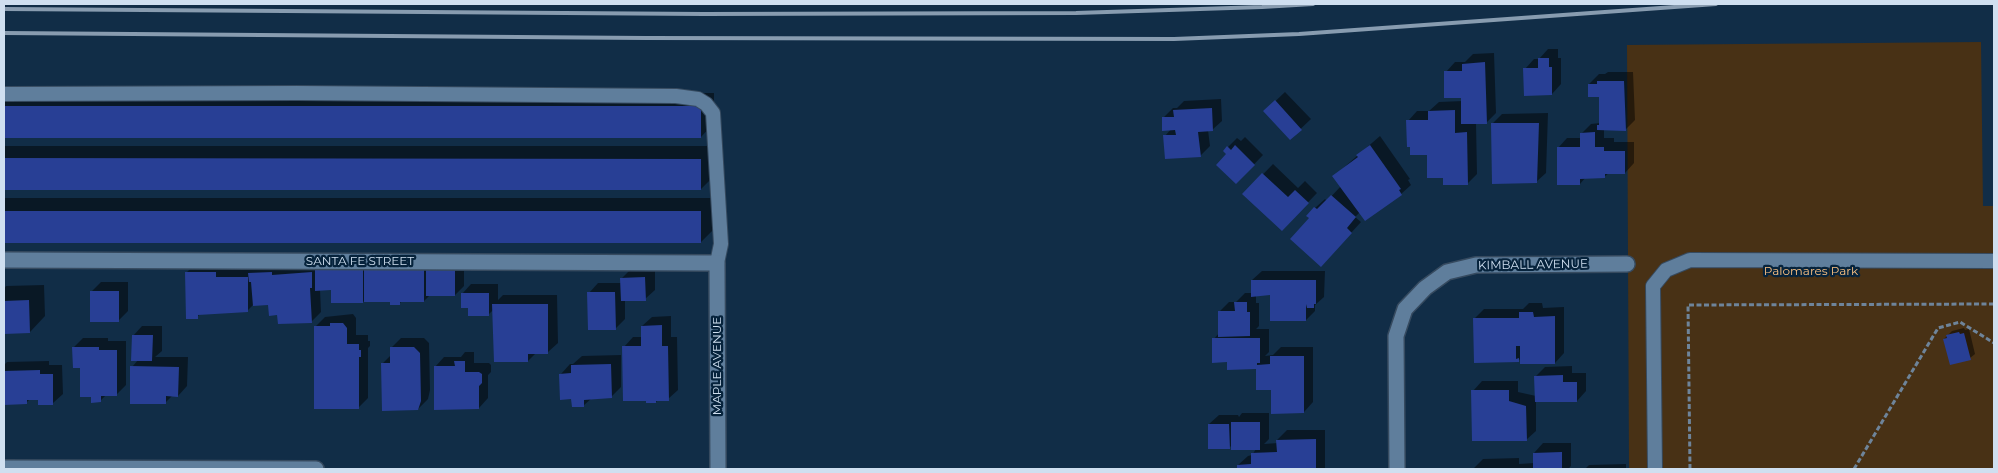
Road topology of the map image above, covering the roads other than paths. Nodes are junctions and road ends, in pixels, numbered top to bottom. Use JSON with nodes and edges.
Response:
{"nodes":[{"id":1,"x":4,"y":94,"type":"edge"},
{"id":2,"x":4,"y":260,"type":"edge"},
{"id":3,"x":1994,"y":261,"type":"edge"},
{"id":4,"x":717,"y":263,"type":"junction"},
{"id":5,"x":1626,"y":264,"type":"dead end"},
{"id":6,"x":4,"y":468,"type":"edge"},
{"id":7,"x":316,"y":469,"type":"edge"},
{"id":8,"x":718,"y":469,"type":"edge"},
{"id":9,"x":1397,"y":469,"type":"edge"},
{"id":10,"x":1655,"y":469,"type":"edge"}],
"edges":[{"from":1,"to":4,"type":"lane"},
{"from":2,"to":4,"type":"street","name":"SANTA FE STREET"},
{"from":3,"to":10,"type":"lane"},
{"from":4,"to":8,"type":"street","name":"MAPLE AVENUE"},
{"from":5,"to":9,"type":"street","name":"KIMBALL AVENUE"},
{"from":6,"to":7,"type":"street"}]}
